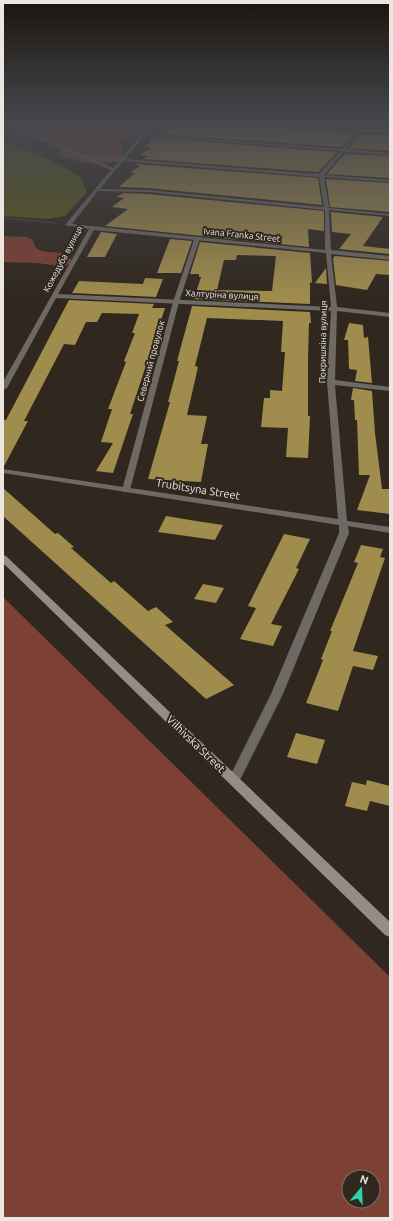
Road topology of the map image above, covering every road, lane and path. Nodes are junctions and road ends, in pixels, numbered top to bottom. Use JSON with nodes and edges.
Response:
{"nodes":[{"id":1,"x":102,"y":183,"type":"edge"},
{"id":2,"x":322,"y":183,"type":"edge"},
{"id":3,"x":97,"y":190,"type":"junction"},
{"id":4,"x":327,"y":209,"type":"junction"},
{"id":5,"x":390,"y":215,"type":"edge"},
{"id":6,"x":3,"y":218,"type":"edge"},
{"id":7,"x":68,"y":225,"type":"junction"},
{"id":8,"x":92,"y":228,"type":"junction"},
{"id":9,"x":197,"y":238,"type":"junction"},
{"id":10,"x":328,"y":251,"type":"junction"},
{"id":11,"x":390,"y":258,"type":"edge"},
{"id":12,"x":54,"y":296,"type":"junction"},
{"id":13,"x":176,"y":302,"type":"junction"},
{"id":14,"x":334,"y":309,"type":"junction"},
{"id":15,"x":390,"y":315,"type":"edge"},
{"id":16,"x":331,"y":382,"type":"junction"},
{"id":17,"x":3,"y":388,"type":"edge"},
{"id":18,"x":390,"y":389,"type":"edge"},
{"id":19,"x":3,"y":471,"type":"edge"},
{"id":20,"x":126,"y":490,"type":"junction"},
{"id":21,"x":342,"y":522,"type":"junction"},
{"id":22,"x":390,"y":530,"type":"edge"},
{"id":23,"x":3,"y":558,"type":"edge"},
{"id":24,"x":234,"y":780,"type":"junction"},
{"id":25,"x":390,"y":931,"type":"edge"}],
"edges":[{"from":1,"to":3,"type":"street","name":"Кожедуба вулиця"},
{"from":2,"to":4,"type":"street","name":"Покришкіна вулиця"},
{"from":3,"to":4,"type":"street"},
{"from":3,"to":7,"type":"street","name":"Кожедуба вулиця"},
{"from":4,"to":5,"type":"street"},
{"from":4,"to":10,"type":"street","name":"Покришкіна вулиця"},
{"from":6,"to":7,"type":"path"},
{"from":7,"to":8,"type":"street","name":"Кожедуба вулиця"},
{"from":8,"to":9,"type":"street","name":"Ivana Franka Street"},
{"from":8,"to":12,"type":"street","name":"Кожедуба вулиця"},
{"from":9,"to":10,"type":"street","name":"Ivana Franka Street"},
{"from":9,"to":13,"type":"street","name":"Северний провулок"},
{"from":10,"to":11,"type":"street","name":"Ivana Franka Street"},
{"from":10,"to":14,"type":"street","name":"Покришкіна вулиця"},
{"from":12,"to":13,"type":"street","name":"Халтуріна вулиця"},
{"from":12,"to":17,"type":"street","name":"Кожедуба вулиця"},
{"from":13,"to":14,"type":"street","name":"Халтуріна вулиця"},
{"from":13,"to":20,"type":"street","name":"Северний провулок"},
{"from":14,"to":15,"type":"street","name":"Халтуріна вулиця"},
{"from":14,"to":16,"type":"street","name":"Покришкіна вулиця"},
{"from":16,"to":18,"type":"street"},
{"from":16,"to":21,"type":"street","name":"Покришкіна вулиця"},
{"from":19,"to":20,"type":"street","name":"Trubitsyna Street"},
{"from":20,"to":21,"type":"street","name":"Trubitsyna Street"},
{"from":21,"to":22,"type":"street","name":"Trubitsyna Street"},
{"from":21,"to":24,"type":"street","name":"Покришкіна вулиця"},
{"from":23,"to":24,"type":"street","name":"Vilhivska Street"},
{"from":24,"to":25,"type":"street","name":"Vilhivska Street"}]}
